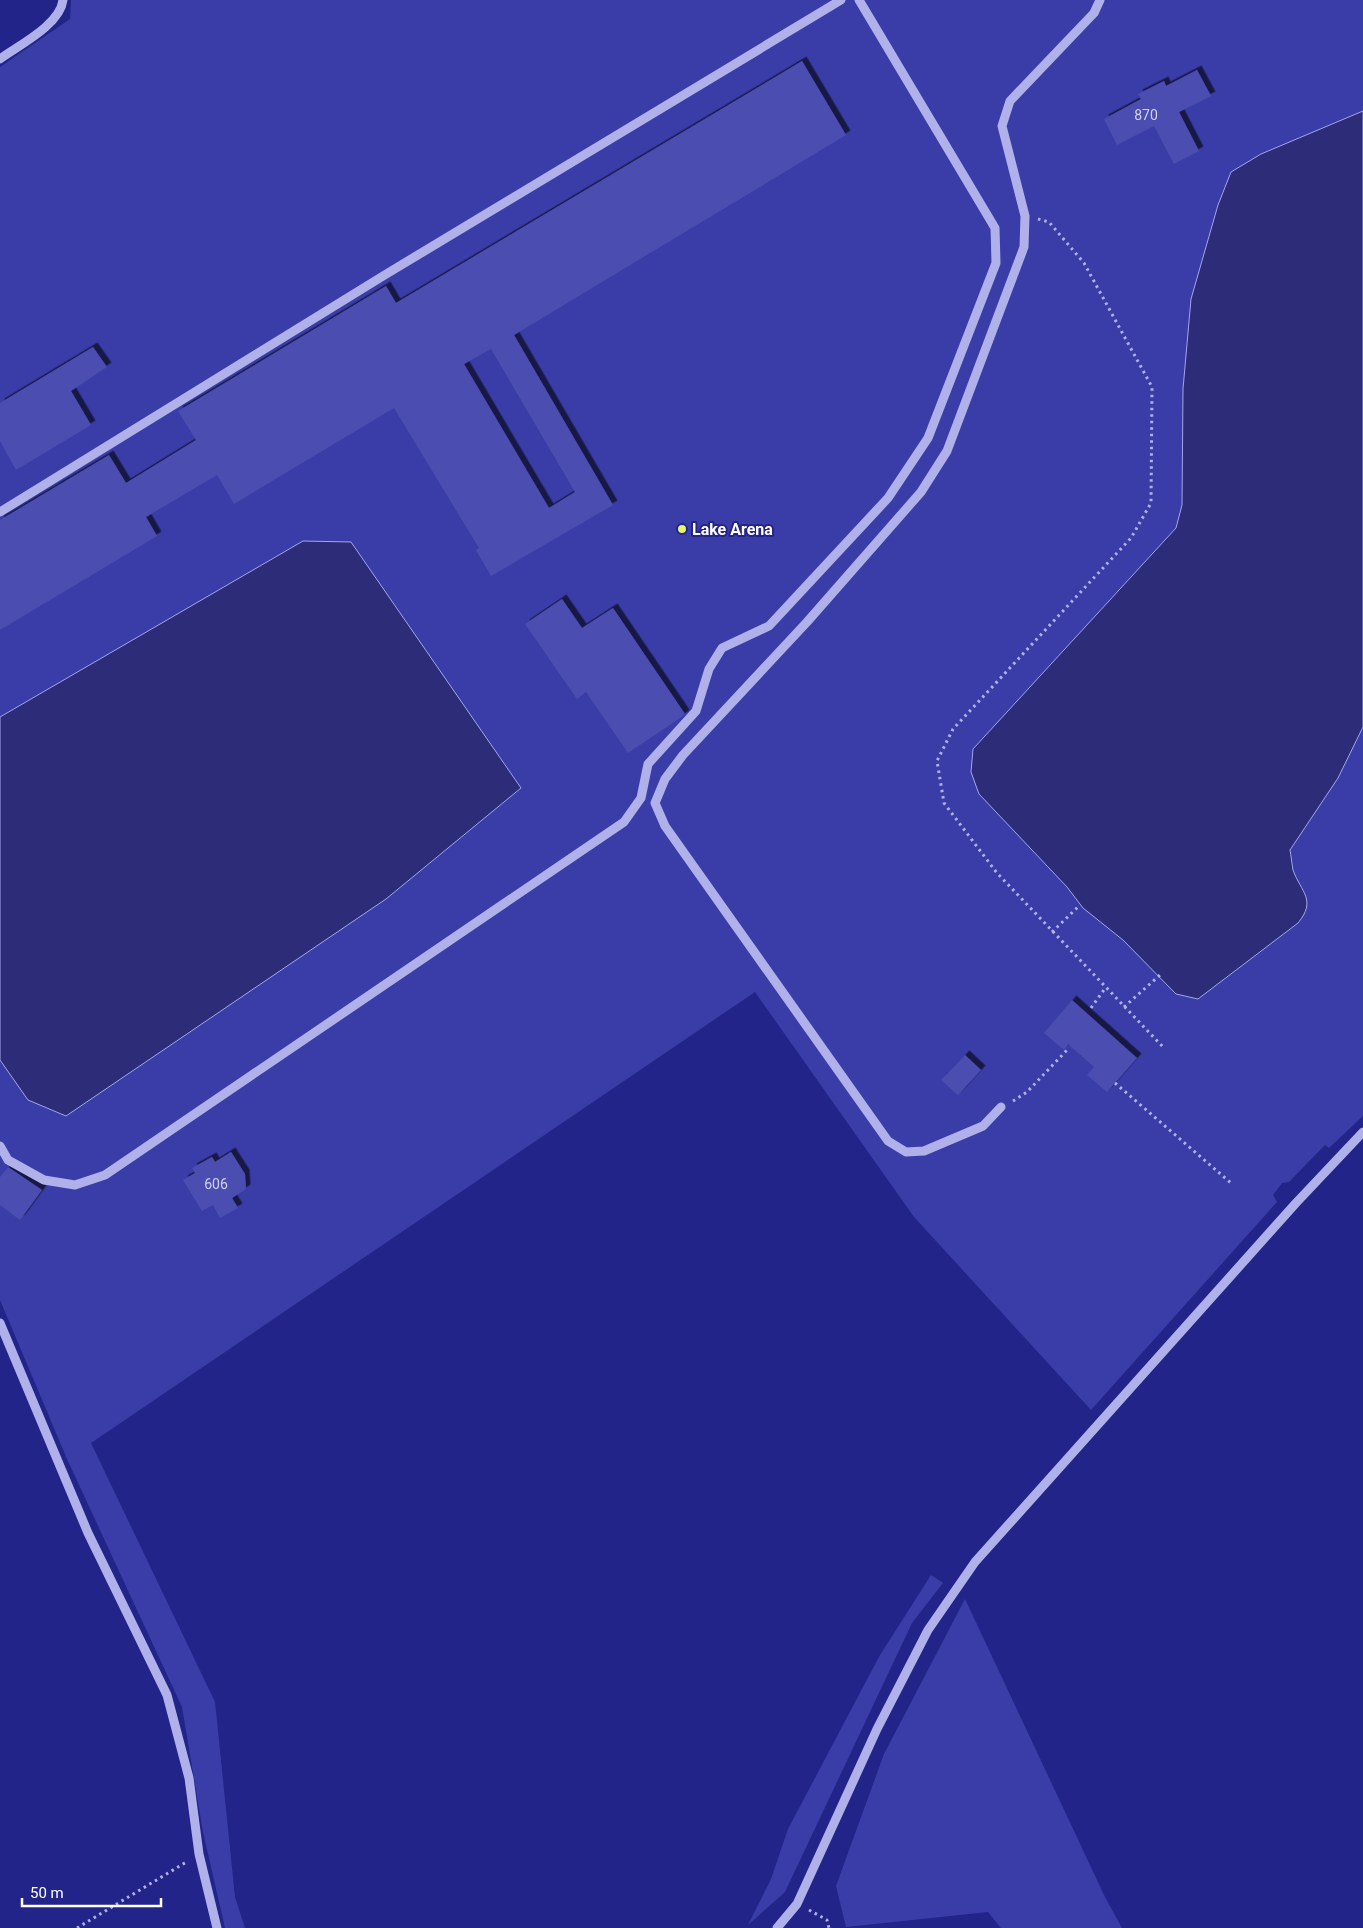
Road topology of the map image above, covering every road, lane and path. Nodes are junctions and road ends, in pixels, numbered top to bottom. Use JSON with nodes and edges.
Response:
{"nodes":[{"id":1,"x":63,"y":0,"type":"edge"},
{"id":2,"x":841,"y":0,"type":"edge"},
{"id":3,"x":859,"y":0,"type":"edge"},
{"id":4,"x":1100,"y":0,"type":"edge"},
{"id":5,"x":0,"y":59,"type":"edge"},
{"id":6,"x":1025,"y":216,"type":"junction"},
{"id":7,"x":0,"y":512,"type":"edge"},
{"id":8,"x":1080,"y":905,"type":"dead end"},
{"id":9,"x":1052,"y":932,"type":"junction"},
{"id":10,"x":1160,"y":975,"type":"dead end"},
{"id":11,"x":1106,"y":987,"type":"junction"},
{"id":12,"x":1124,"y":1007,"type":"junction"},
{"id":13,"x":1091,"y":1008,"type":"dead end"},
{"id":14,"x":1164,"y":1048,"type":"dead end"},
{"id":15,"x":1068,"y":1049,"type":"dead end"},
{"id":16,"x":1115,"y":1083,"type":"dead end"},
{"id":17,"x":1001,"y":1107,"type":"joint"},
{"id":18,"x":1363,"y":1132,"type":"edge"},
{"id":19,"x":0,"y":1146,"type":"edge"},
{"id":20,"x":1231,"y":1183,"type":"dead end"},
{"id":21,"x":0,"y":1323,"type":"edge"},
{"id":22,"x":200,"y":1854,"type":"junction"},
{"id":23,"x":798,"y":1904,"type":"junction"},
{"id":24,"x":77,"y":1928,"type":"edge"},
{"id":25,"x":216,"y":1928,"type":"edge"},
{"id":26,"x":777,"y":1928,"type":"edge"},
{"id":27,"x":829,"y":1928,"type":"edge"}],
"edges":[{"from":1,"to":5,"type":"street"},
{"from":2,"to":7,"type":"street"},
{"from":3,"to":19,"type":"street"},
{"from":4,"to":6,"type":"street"},
{"from":6,"to":9,"type":"path"},
{"from":6,"to":17,"type":"street"},
{"from":8,"to":9,"type":"path"},
{"from":9,"to":11,"type":"path"},
{"from":10,"to":12,"type":"path"},
{"from":11,"to":12,"type":"path"},
{"from":11,"to":13,"type":"path"},
{"from":12,"to":14,"type":"path"},
{"from":15,"to":17,"type":"path"},
{"from":16,"to":20,"type":"path"},
{"from":18,"to":23,"type":"street"},
{"from":21,"to":22,"type":"street"},
{"from":22,"to":24,"type":"path"},
{"from":22,"to":25,"type":"street"},
{"from":23,"to":26,"type":"street"},
{"from":23,"to":27,"type":"path"}]}
